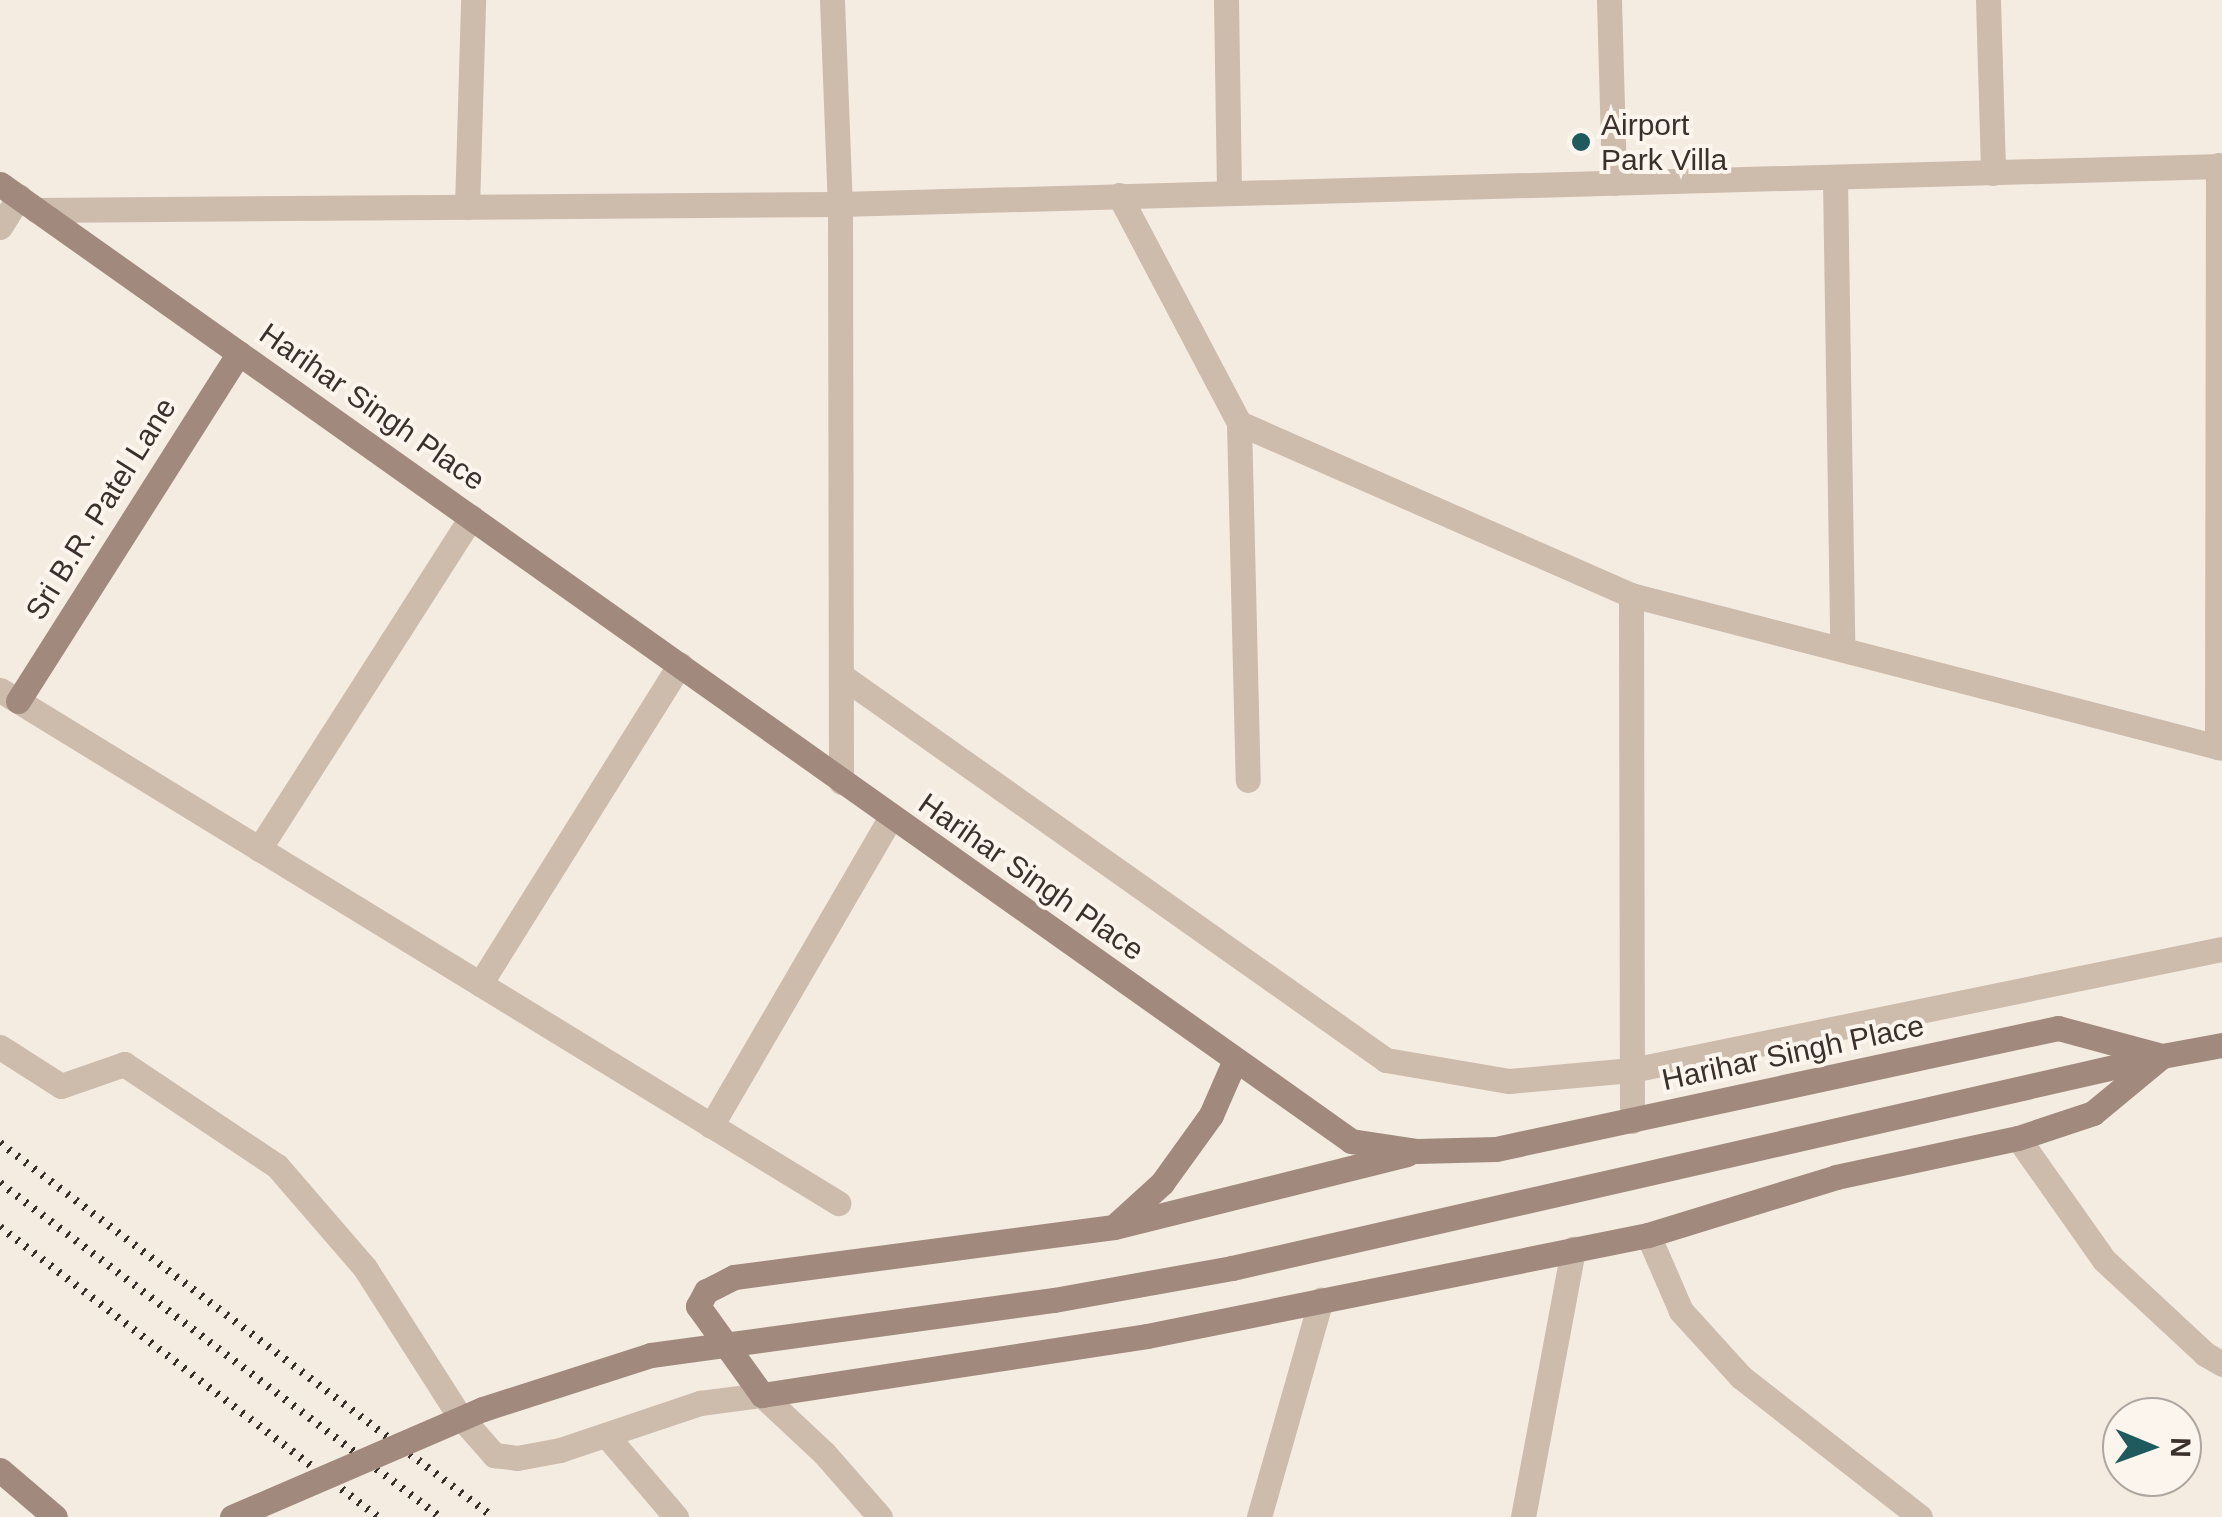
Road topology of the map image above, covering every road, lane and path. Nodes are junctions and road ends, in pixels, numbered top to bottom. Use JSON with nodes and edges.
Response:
{"nodes":[{"id":1,"x":474,"y":0,"type":"edge"},
{"id":2,"x":832,"y":0,"type":"edge"},
{"id":3,"x":1226,"y":0,"type":"edge"},
{"id":4,"x":1608,"y":0,"type":"edge"},
{"id":5,"x":1988,"y":0,"type":"edge"},
{"id":6,"x":2220,"y":166,"type":"edge"},
{"id":7,"x":1993,"y":173,"type":"junction"},
{"id":8,"x":1835,"y":179,"type":"junction"},
{"id":9,"x":1614,"y":184,"type":"junction"},
{"id":10,"x":1229,"y":192,"type":"junction"},
{"id":11,"x":1119,"y":195,"type":"junction"},
{"id":12,"x":18,"y":197,"type":"edge"},
{"id":13,"x":840,"y":204,"type":"junction"},
{"id":14,"x":466,"y":207,"type":"junction"},
{"id":15,"x":0,"y":227,"type":"edge"},
{"id":16,"x":239,"y":353,"type":"junction"},
{"id":17,"x":1239,"y":423,"type":"junction"},
{"id":18,"x":472,"y":517,"type":"junction"},
{"id":19,"x":1631,"y":595,"type":"junction"},
{"id":20,"x":1842,"y":649,"type":"junction"},
{"id":21,"x":680,"y":664,"type":"junction"},
{"id":22,"x":842,"y":676,"type":"junction"},
{"id":23,"x":9,"y":695,"type":"edge"},
{"id":24,"x":2219,"y":748,"type":"edge"},
{"id":25,"x":1248,"y":780,"type":"dead end"},
{"id":26,"x":841,"y":782,"type":"junction"},
{"id":27,"x":890,"y":818,"type":"junction"},
{"id":28,"x":259,"y":848,"type":"junction"},
{"id":29,"x":2222,"y":949,"type":"edge"},
{"id":30,"x":480,"y":984,"type":"junction"},
{"id":31,"x":2222,"y":1045,"type":"edge"},
{"id":32,"x":0,"y":1047,"type":"edge"},
{"id":33,"x":2162,"y":1056,"type":"junction"},
{"id":34,"x":1236,"y":1060,"type":"junction"},
{"id":35,"x":1632,"y":1070,"type":"junction"},
{"id":36,"x":1632,"y":1121,"type":"junction"},
{"id":37,"x":711,"y":1126,"type":"junction"},
{"id":38,"x":2018,"y":1138,"type":"junction"},
{"id":39,"x":1417,"y":1151,"type":"junction"},
{"id":40,"x":838,"y":1204,"type":"dead end"},
{"id":41,"x":1114,"y":1227,"type":"junction"},
{"id":42,"x":1648,"y":1235,"type":"junction"},
{"id":43,"x":1573,"y":1249,"type":"junction"},
{"id":44,"x":1321,"y":1300,"type":"junction"},
{"id":45,"x":2222,"y":1364,"type":"edge"},
{"id":46,"x":762,"y":1395,"type":"junction"},
{"id":47,"x":606,"y":1435,"type":"junction"},
{"id":48,"x":0,"y":1470,"type":"edge"},
{"id":49,"x":55,"y":1517,"type":"edge"},
{"id":50,"x":232,"y":1517,"type":"edge"},
{"id":51,"x":676,"y":1517,"type":"edge"},
{"id":52,"x":880,"y":1517,"type":"edge"},
{"id":53,"x":1259,"y":1517,"type":"edge"},
{"id":54,"x":1523,"y":1517,"type":"edge"},
{"id":55,"x":1920,"y":1517,"type":"edge"}],
"edges":[{"from":1,"to":14,"type":"street"},
{"from":2,"to":13,"type":"street"},
{"from":3,"to":10,"type":"street"},
{"from":4,"to":9,"type":"street"},
{"from":5,"to":7,"type":"street"},
{"from":6,"to":7,"type":"street"},
{"from":6,"to":24,"type":"street"},
{"from":7,"to":8,"type":"street"},
{"from":8,"to":9,"type":"street"},
{"from":8,"to":20,"type":"street"},
{"from":9,"to":10,"type":"street"},
{"from":10,"to":11,"type":"street"},
{"from":11,"to":13,"type":"street"},
{"from":11,"to":17,"type":"street"},
{"from":12,"to":14,"type":"street"},
{"from":12,"to":15,"type":"street"},
{"from":12,"to":16,"type":"street","name":"Harihar Singh Place"},
{"from":13,"to":14,"type":"street"},
{"from":13,"to":22,"type":"street"},
{"from":16,"to":18,"type":"street","name":"Harihar Singh Place"},
{"from":16,"to":23,"type":"street","name":"Sri B.R. Patel Lane"},
{"from":17,"to":19,"type":"street"},
{"from":17,"to":25,"type":"street"},
{"from":18,"to":21,"type":"street","name":"Harihar Singh Place"},
{"from":18,"to":28,"type":"street"},
{"from":19,"to":20,"type":"street"},
{"from":19,"to":35,"type":"street"},
{"from":20,"to":24,"type":"street"},
{"from":21,"to":26,"type":"street","name":"Harihar Singh Place"},
{"from":21,"to":30,"type":"street"},
{"from":22,"to":26,"type":"street"},
{"from":22,"to":35,"type":"street"},
{"from":23,"to":28,"type":"street"},
{"from":26,"to":27,"type":"street","name":"Harihar Singh Place"},
{"from":27,"to":34,"type":"street","name":"Harihar Singh Place"},
{"from":27,"to":37,"type":"street"},
{"from":28,"to":30,"type":"street"},
{"from":29,"to":35,"type":"street"},
{"from":30,"to":37,"type":"street"},
{"from":31,"to":33,"type":"street"},
{"from":32,"to":47,"type":"street"},
{"from":33,"to":36,"type":"street","name":"Harihar Singh Place"},
{"from":33,"to":38,"type":"street"},
{"from":33,"to":50,"type":"street","bridge":true},
{"from":34,"to":39,"type":"street","name":"Harihar Singh Place"},
{"from":34,"to":41,"type":"street"},
{"from":35,"to":36,"type":"street"},
{"from":36,"to":39,"type":"street","name":"Harihar Singh Place"},
{"from":37,"to":40,"type":"street"},
{"from":38,"to":42,"type":"street"},
{"from":38,"to":45,"type":"street"},
{"from":39,"to":41,"type":"street"},
{"from":41,"to":46,"type":"street"},
{"from":42,"to":43,"type":"street"},
{"from":42,"to":55,"type":"street"},
{"from":43,"to":44,"type":"street"},
{"from":43,"to":54,"type":"street"},
{"from":44,"to":46,"type":"street"},
{"from":44,"to":53,"type":"street"},
{"from":46,"to":47,"type":"street"},
{"from":46,"to":52,"type":"street"},
{"from":47,"to":51,"type":"street"},
{"from":48,"to":49,"type":"street"}]}
